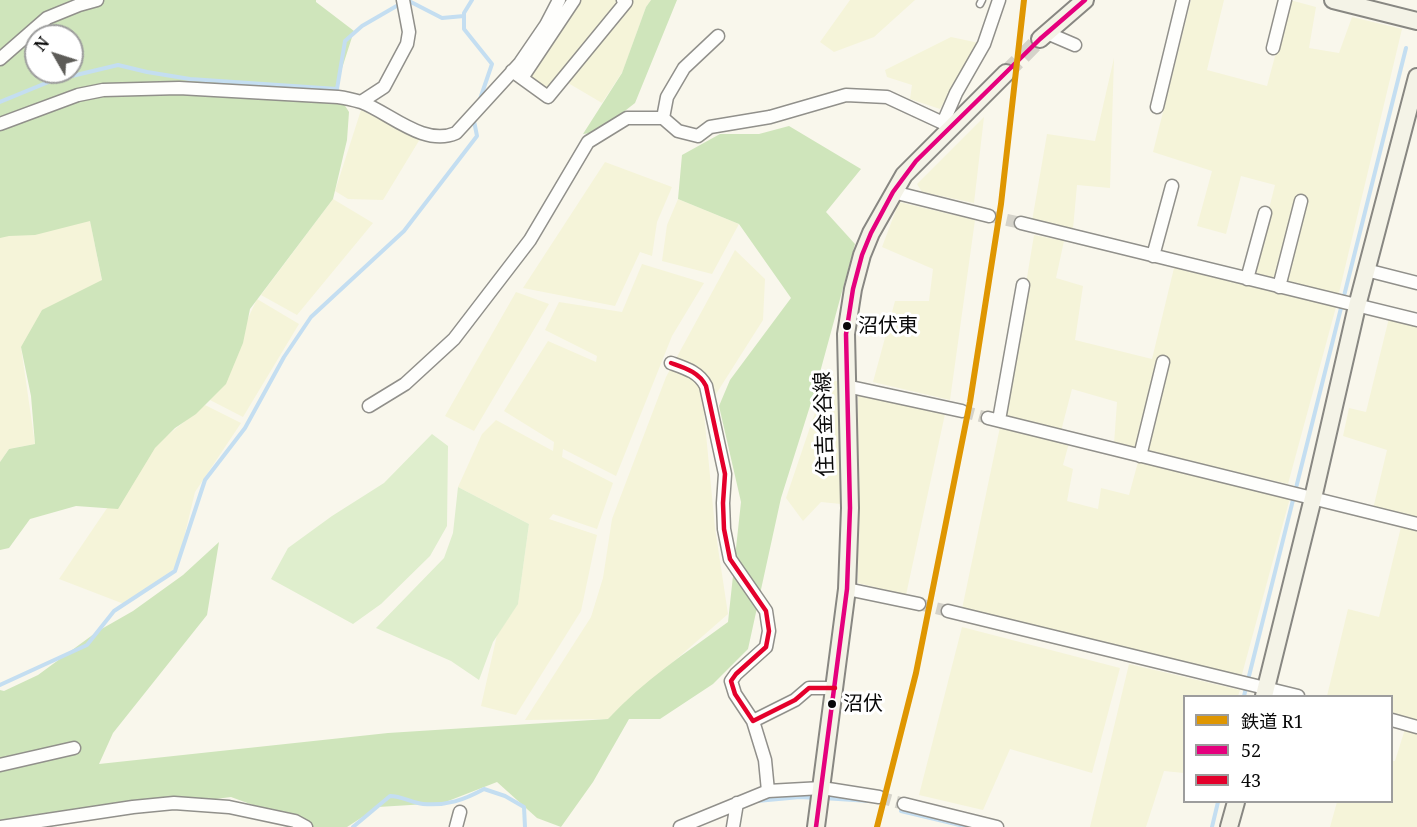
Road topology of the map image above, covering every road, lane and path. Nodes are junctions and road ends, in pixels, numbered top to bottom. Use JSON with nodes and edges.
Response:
{"nodes":[{"id":1,"x":97,"y":0,"type":"edge"},
{"id":2,"x":560,"y":0,"type":"edge"},
{"id":3,"x":574,"y":0,"type":"edge"},
{"id":4,"x":623,"y":0,"type":"edge"},
{"id":5,"x":999,"y":0,"type":"edge"},
{"id":6,"x":1085,"y":0,"type":"edge"},
{"id":7,"x":1183,"y":0,"type":"edge"},
{"id":8,"x":1285,"y":0,"type":"edge"},
{"id":9,"x":1333,"y":0,"type":"edge"},
{"id":10,"x":404,"y":5,"type":"edge"},
{"id":11,"x":1417,"y":21,"type":"edge"},
{"id":12,"x":718,"y":36,"type":"dead end"},
{"id":13,"x":1044,"y":36,"type":"joint"},
{"id":14,"x":1075,"y":45,"type":"dead end"},
{"id":15,"x":1273,"y":48,"type":"dead end"},
{"id":16,"x":0,"y":59,"type":"edge"},
{"id":17,"x":1006,"y":73,"type":"tunnel mouth"},
{"id":18,"x":517,"y":75,"type":"junction"},
{"id":19,"x":1416,"y":87,"type":"edge"},
{"id":20,"x":361,"y":102,"type":"junction"},
{"id":21,"x":1157,"y":107,"type":"dead end"},
{"id":22,"x":663,"y":118,"type":"junction"},
{"id":23,"x":0,"y":124,"type":"edge"},
{"id":24,"x":946,"y":126,"type":"junction"},
{"id":25,"x":1172,"y":186,"type":"dead end"},
{"id":26,"x":893,"y":192,"type":"junction"},
{"id":27,"x":1301,"y":201,"type":"dead end"},
{"id":28,"x":1265,"y":213,"type":"dead end"},
{"id":29,"x":989,"y":216,"type":"tunnel mouth"},
{"id":30,"x":1021,"y":223,"type":"tunnel mouth"},
{"id":31,"x":1153,"y":255,"type":"junction"},
{"id":32,"x":1366,"y":270,"type":"junction"},
{"id":33,"x":1247,"y":279,"type":"junction"},
{"id":34,"x":1417,"y":283,"type":"edge"},
{"id":35,"x":1023,"y":285,"type":"dead end"},
{"id":36,"x":1279,"y":287,"type":"junction"},
{"id":37,"x":1348,"y":304,"type":"junction"},
{"id":38,"x":1417,"y":320,"type":"edge"},
{"id":39,"x":1163,"y":362,"type":"dead end"},
{"id":40,"x":671,"y":363,"type":"dead end"},
{"id":41,"x":846,"y":386,"type":"junction"},
{"id":42,"x":369,"y":406,"type":"dead end"},
{"id":43,"x":962,"y":411,"type":"tunnel mouth"},
{"id":44,"x":1140,"y":456,"type":"junction"},
{"id":45,"x":1302,"y":496,"type":"junction"},
{"id":46,"x":1417,"y":524,"type":"edge"},
{"id":47,"x":847,"y":589,"type":"junction"},
{"id":48,"x":919,"y":604,"type":"tunnel mouth"},
{"id":49,"x":948,"y":611,"type":"tunnel mouth"},
{"id":50,"x":835,"y":688,"type":"junction"},
{"id":51,"x":1257,"y":689,"type":"edge"},
{"id":52,"x":1293,"y":695,"type":"edge"},
{"id":53,"x":1393,"y":720,"type":"edge"},
{"id":54,"x":753,"y":721,"type":"junction"},
{"id":55,"x":1417,"y":727,"type":"edge"},
{"id":56,"x":74,"y":748,"type":"dead end"},
{"id":57,"x":0,"y":765,"type":"edge"},
{"id":58,"x":822,"y":788,"type":"junction"},
{"id":59,"x":768,"y":791,"type":"junction"},
{"id":60,"x":879,"y":797,"type":"tunnel mouth"},
{"id":61,"x":737,"y":803,"type":"junction"},
{"id":62,"x":1235,"y":803,"type":"edge"},
{"id":63,"x":904,"y":804,"type":"tunnel mouth"},
{"id":64,"x":460,"y":812,"type":"dead end"},
{"id":65,"x":2,"y":827,"type":"edge"},
{"id":66,"x":306,"y":827,"type":"edge"},
{"id":67,"x":456,"y":827,"type":"edge"},
{"id":68,"x":680,"y":827,"type":"edge"},
{"id":69,"x":733,"y":827,"type":"edge"},
{"id":70,"x":816,"y":827,"type":"edge"},
{"id":71,"x":997,"y":827,"type":"edge"},
{"id":72,"x":1229,"y":827,"type":"edge"}],
"edges":[{"from":1,"to":16,"type":"street"},
{"from":2,"to":18,"type":"street"},
{"from":3,"to":18,"type":"street"},
{"from":4,"to":18,"type":"street"},
{"from":5,"to":24,"type":"street"},
{"from":6,"to":13,"type":"main road"},
{"from":7,"to":21,"type":"street"},
{"from":8,"to":15,"type":"street"},
{"from":9,"to":11,"type":"main road"},
{"from":10,"to":20,"type":"street"},
{"from":12,"to":22,"type":"street"},
{"from":13,"to":14,"type":"street"},
{"from":17,"to":24,"type":"main road","name":"住吉金谷線"},
{"from":18,"to":20,"type":"street"},
{"from":19,"to":32,"type":"main road"},
{"from":20,"to":23,"type":"street"},
{"from":22,"to":24,"type":"street"},
{"from":22,"to":42,"type":"street"},
{"from":24,"to":26,"type":"main road","name":"住吉金谷線"},
{"from":25,"to":31,"type":"street"},
{"from":26,"to":29,"type":"street"},
{"from":26,"to":41,"type":"main road","name":"住吉金谷線"},
{"from":27,"to":36,"type":"street"},
{"from":28,"to":33,"type":"street"},
{"from":30,"to":31,"type":"street"},
{"from":31,"to":33,"type":"street"},
{"from":32,"to":34,"type":"street"},
{"from":32,"to":37,"type":"main road"},
{"from":33,"to":36,"type":"street"},
{"from":35,"to":44,"type":"street"},
{"from":36,"to":37,"type":"street"},
{"from":37,"to":38,"type":"street"},
{"from":37,"to":45,"type":"main road"},
{"from":39,"to":44,"type":"street"},
{"from":40,"to":54,"type":"street"},
{"from":41,"to":43,"type":"street"},
{"from":41,"to":47,"type":"main road","name":"住吉金谷線"},
{"from":44,"to":45,"type":"street"},
{"from":45,"to":46,"type":"street"},
{"from":45,"to":51,"type":"main road"},
{"from":47,"to":48,"type":"street"},
{"from":47,"to":50,"type":"main road","name":"住吉金谷線"},
{"from":49,"to":51,"type":"street"},
{"from":50,"to":54,"type":"street"},
{"from":50,"to":58,"type":"main road","name":"住吉金谷線"},
{"from":51,"to":52,"type":"street"},
{"from":53,"to":55,"type":"street"},
{"from":54,"to":59,"type":"street"},
{"from":56,"to":57,"type":"street"},
{"from":58,"to":59,"type":"street"},
{"from":58,"to":60,"type":"street"},
{"from":58,"to":70,"type":"main road","name":"住吉金谷線"},
{"from":59,"to":61,"type":"street"},
{"from":61,"to":68,"type":"street"},
{"from":61,"to":69,"type":"street"},
{"from":62,"to":72,"type":"main road"},
{"from":63,"to":71,"type":"street"},
{"from":64,"to":67,"type":"street"},
{"from":65,"to":66,"type":"street"}]}
